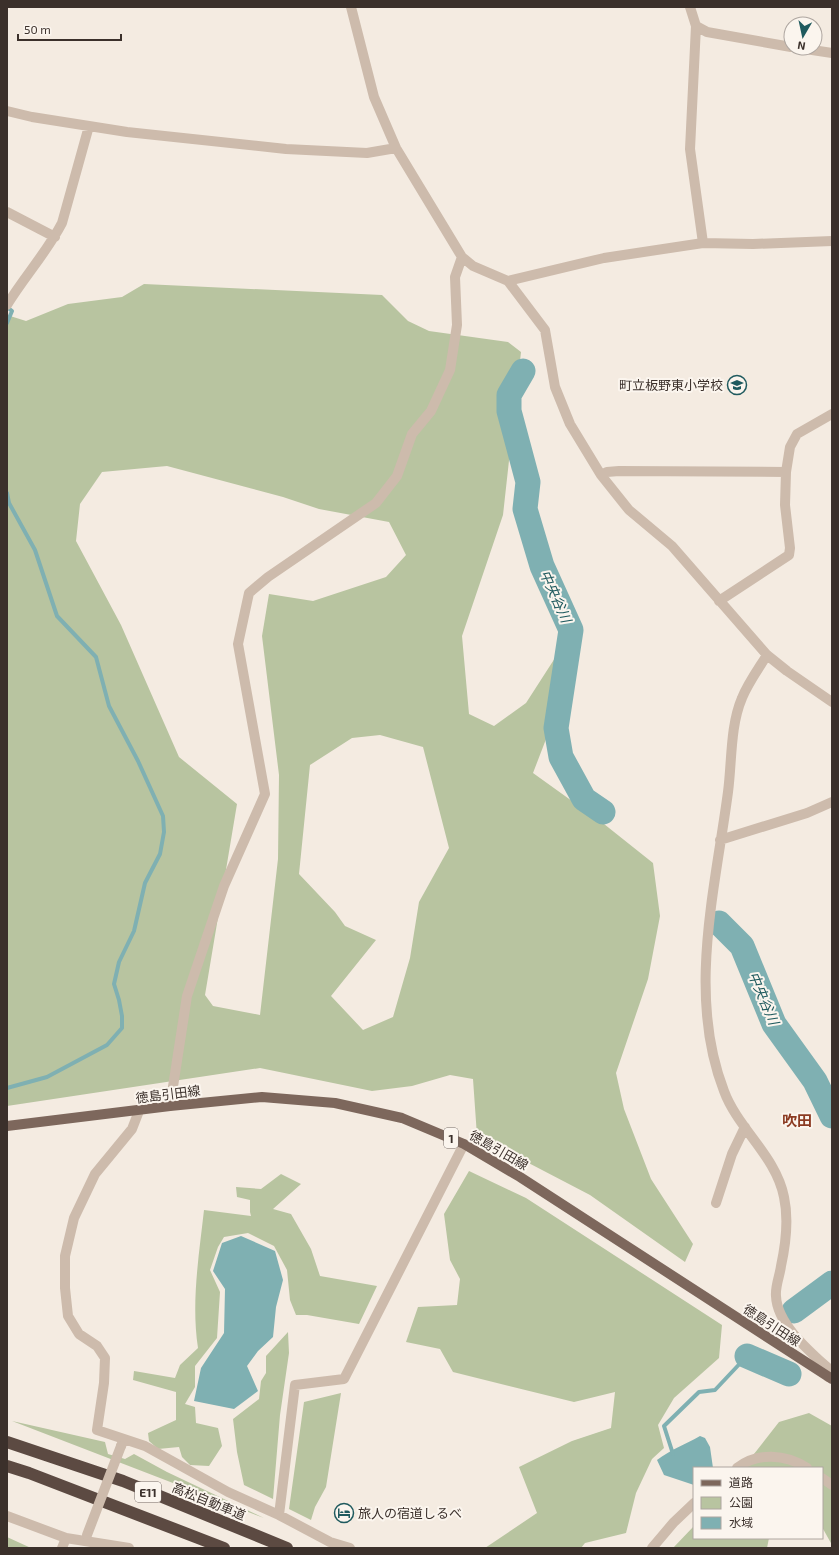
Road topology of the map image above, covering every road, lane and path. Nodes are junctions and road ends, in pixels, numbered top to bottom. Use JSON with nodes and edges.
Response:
{"nodes":[{"id":1,"x":351,"y":7,"type":"edge"},
{"id":2,"x":690,"y":7,"type":"edge"},
{"id":3,"x":696,"y":26,"type":"junction"},
{"id":4,"x":783,"y":46,"type":"edge"},
{"id":5,"x":7,"y":111,"type":"edge"},
{"id":6,"x":90,"y":126,"type":"junction"},
{"id":7,"x":396,"y":148,"type":"junction"},
{"id":8,"x":7,"y":212,"type":"edge"},
{"id":9,"x":55,"y":237,"type":"junction"},
{"id":10,"x":832,"y":241,"type":"edge"},
{"id":11,"x":703,"y":243,"type":"junction"},
{"id":12,"x":462,"y":257,"type":"junction"},
{"id":13,"x":508,"y":281,"type":"junction"},
{"id":14,"x":7,"y":305,"type":"edge"},
{"id":15,"x":832,"y":414,"type":"edge"},
{"id":16,"x":786,"y":472,"type":"junction"},
{"id":17,"x":601,"y":475,"type":"junction"},
{"id":18,"x":719,"y":600,"type":"junction"},
{"id":19,"x":767,"y":655,"type":"junction"},
{"id":20,"x":832,"y":702,"type":"edge"},
{"id":21,"x":832,"y":802,"type":"edge"},
{"id":22,"x":720,"y":840,"type":"junction"},
{"id":23,"x":170,"y":1106,"type":"junction"},
{"id":24,"x":139,"y":1111,"type":"junction"},
{"id":25,"x":7,"y":1126,"type":"edge"},
{"id":26,"x":745,"y":1127,"type":"junction"},
{"id":27,"x":464,"y":1144,"type":"junction"},
{"id":28,"x":716,"y":1203,"type":"dead end"},
{"id":29,"x":830,"y":1378,"type":"edge"},
{"id":30,"x":7,"y":1442,"type":"edge"},
{"id":31,"x":122,"y":1443,"type":"junction"},
{"id":32,"x":7,"y":1466,"type":"edge"},
{"id":33,"x":738,"y":1467,"type":"edge"},
{"id":34,"x":806,"y":1467,"type":"edge"},
{"id":35,"x":823,"y":1479,"type":"edge"},
{"id":36,"x":832,"y":1485,"type":"edge"},
{"id":37,"x":693,"y":1505,"type":"edge"},
{"id":38,"x":279,"y":1515,"type":"junction"},
{"id":39,"x":7,"y":1516,"type":"edge"},
{"id":40,"x":66,"y":1538,"type":"junction"},
{"id":41,"x":85,"y":1538,"type":"junction"},
{"id":42,"x":62,"y":1548,"type":"edge"},
{"id":43,"x":129,"y":1548,"type":"edge"},
{"id":44,"x":224,"y":1548,"type":"edge"},
{"id":45,"x":287,"y":1548,"type":"edge"},
{"id":46,"x":350,"y":1548,"type":"edge"},
{"id":47,"x":652,"y":1548,"type":"edge"}],
"edges":[{"from":1,"to":7,"type":"street"},
{"from":2,"to":3,"type":"street"},
{"from":3,"to":4,"type":"street"},
{"from":3,"to":11,"type":"street"},
{"from":5,"to":6,"type":"street"},
{"from":6,"to":7,"type":"street"},
{"from":6,"to":9,"type":"street"},
{"from":7,"to":12,"type":"street"},
{"from":8,"to":9,"type":"street"},
{"from":9,"to":14,"type":"street"},
{"from":10,"to":11,"type":"street"},
{"from":11,"to":13,"type":"street"},
{"from":12,"to":13,"type":"street"},
{"from":12,"to":23,"type":"street"},
{"from":13,"to":17,"type":"street"},
{"from":15,"to":16,"type":"street"},
{"from":16,"to":17,"type":"street"},
{"from":16,"to":18,"type":"street"},
{"from":17,"to":18,"type":"street"},
{"from":18,"to":19,"type":"street"},
{"from":19,"to":20,"type":"street"},
{"from":19,"to":22,"type":"street"},
{"from":21,"to":22,"type":"street"},
{"from":22,"to":26,"type":"street"},
{"from":23,"to":24,"type":"main road","name":"徳島引田線","number":"1"},
{"from":23,"to":27,"type":"main road","name":"徳島引田線","number":"1"},
{"from":24,"to":25,"type":"main road","name":"徳島引田線","number":"1"},
{"from":24,"to":31,"type":"street"},
{"from":26,"to":28,"type":"street"},
{"from":26,"to":29,"type":"street"},
{"from":27,"to":29,"type":"main road","name":"徳島引田線","number":"1"},
{"from":27,"to":38,"type":"street"},
{"from":30,"to":45,"type":"highway","name":"高松自動車道","number":"E11"},
{"from":31,"to":38,"type":"street"},
{"from":31,"to":41,"type":"street","bridge":true},
{"from":32,"to":44,"type":"highway","number":"E11"},
{"from":33,"to":34,"type":"street"},
{"from":35,"to":36,"type":"street"},
{"from":37,"to":47,"type":"street"},
{"from":38,"to":46,"type":"street"},
{"from":39,"to":40,"type":"street"},
{"from":40,"to":41,"type":"street"},
{"from":40,"to":42,"type":"street"},
{"from":41,"to":43,"type":"street"}]}
